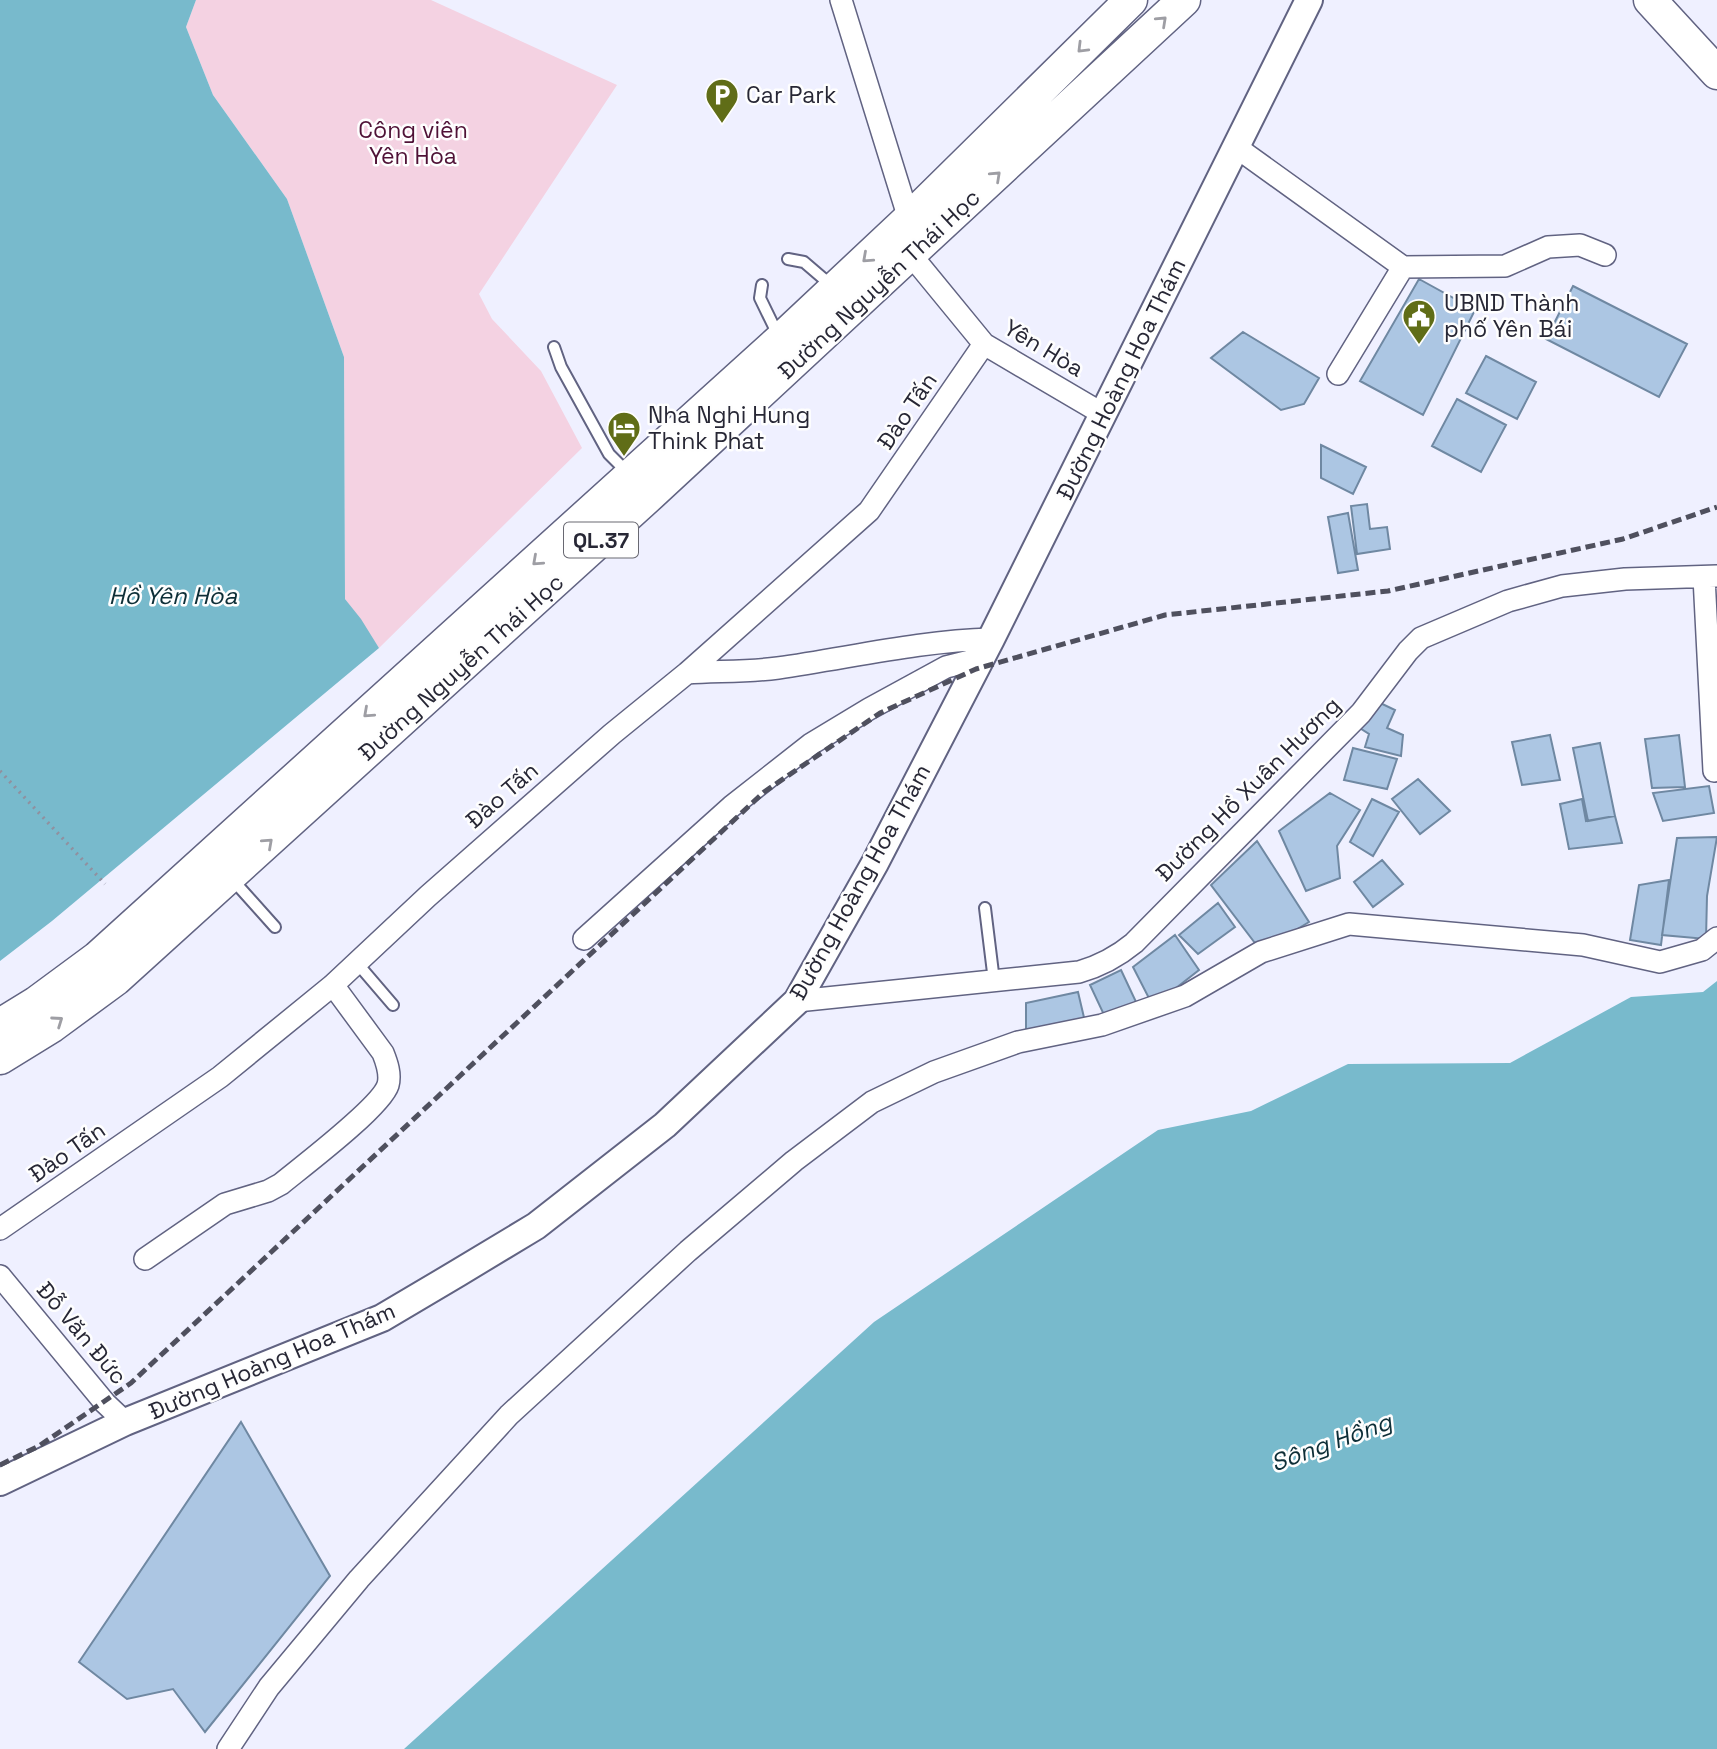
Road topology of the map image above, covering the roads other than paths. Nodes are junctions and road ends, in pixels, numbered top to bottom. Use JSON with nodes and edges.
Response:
{"nodes":[{"id":1,"x":841,"y":0,"type":"edge"},
{"id":2,"x":1131,"y":0,"type":"edge"},
{"id":3,"x":1184,"y":0,"type":"edge"},
{"id":4,"x":1309,"y":0,"type":"edge"},
{"id":5,"x":1650,"y":0,"type":"edge"},
{"id":6,"x":1717,"y":74,"type":"edge"},
{"id":7,"x":1236,"y":147,"type":"junction"},
{"id":8,"x":909,"y":219,"type":"junction"},
{"id":9,"x":911,"y":255,"type":"junction"},
{"id":10,"x":1605,"y":255,"type":"dead end"},
{"id":11,"x":788,"y":259,"type":"dead end"},
{"id":12,"x":1403,"y":267,"type":"junction"},
{"id":13,"x":762,"y":285,"type":"dead end"},
{"id":14,"x":834,"y":288,"type":"junction"},
{"id":15,"x":780,"y":340,"type":"junction"},
{"id":16,"x":984,"y":344,"type":"junction"},
{"id":17,"x":554,"y":347,"type":"dead end"},
{"id":18,"x":1338,"y":374,"type":"dead end"},
{"id":19,"x":1103,"y":414,"type":"junction"},
{"id":20,"x":641,"y":485,"type":"junction"},
{"id":21,"x":1711,"y":577,"type":"edge"},
{"id":22,"x":986,"y":648,"type":"junction"},
{"id":23,"x":687,"y":673,"type":"junction"},
{"id":24,"x":1714,"y":771,"type":"dead end"},
{"id":25,"x":230,"y":876,"type":"junction"},
{"id":26,"x":985,"y":908,"type":"dead end"},
{"id":27,"x":275,"y":927,"type":"dead end"},
{"id":28,"x":1717,"y":938,"type":"edge"},
{"id":29,"x":584,"y":939,"type":"dead end"},
{"id":30,"x":356,"y":963,"type":"junction"},
{"id":31,"x":994,"y":981,"type":"junction"},
{"id":32,"x":334,"y":985,"type":"junction"},
{"id":33,"x":797,"y":1001,"type":"junction"},
{"id":34,"x":393,"y":1005,"type":"dead end"},
{"id":35,"x":0,"y":1025,"type":"edge"},
{"id":36,"x":0,"y":1058,"type":"edge"},
{"id":37,"x":0,"y":1229,"type":"edge"},
{"id":38,"x":145,"y":1259,"type":"dead end"},
{"id":39,"x":0,"y":1276,"type":"edge"},
{"id":40,"x":125,"y":1422,"type":"junction"},
{"id":41,"x":0,"y":1482,"type":"edge"},
{"id":42,"x":228,"y":1749,"type":"edge"}],
"edges":[{"from":1,"to":8,"type":"street"},
{"from":2,"to":8,"type":"main road","name":"Đường Nguyễn Thái Học","number":"QL.37","one_way":true},
{"from":9,"to":3,"type":"main road","name":"Đường Nguyễn Thái Học","number":"QL.37","one_way":true},
{"from":4,"to":7,"type":"street","name":"Đường Hoàng Hoa Thám"},
{"from":5,"to":6,"type":"main road"},
{"from":7,"to":12,"type":"street"},
{"from":7,"to":19,"type":"street","name":"Đường Hoàng Hoa Thám"},
{"from":8,"to":14,"type":"main road","name":"Đường Nguyễn Thái Học","number":"QL.37","one_way":true},
{"from":9,"to":16,"type":"street","name":"Yên Hòa"},
{"from":9,"to":20,"type":"main road","name":"Đường Nguyễn Thái Học","number":"QL.37"},
{"from":10,"to":12,"type":"street"},
{"from":11,"to":14,"type":"lane"},
{"from":12,"to":18,"type":"street"},
{"from":13,"to":15,"type":"lane"},
{"from":14,"to":15,"type":"main road","name":"Đường Nguyễn Thái Học","number":"QL.37"},
{"from":15,"to":20,"type":"main road","name":"Đường Nguyễn Thái Học","number":"QL.37"},
{"from":16,"to":19,"type":"street","name":"Yên Hòa"},
{"from":16,"to":23,"type":"street","name":"Đào Tấn"},
{"from":17,"to":20,"type":"lane"},
{"from":19,"to":22,"type":"street","name":"Đường Hoàng Hoa Thám"},
{"from":25,"to":20,"type":"main road","name":"Đường Nguyễn Thái Học","number":"QL.37","one_way":true},
{"from":20,"to":35,"type":"main road","name":"Đường Nguyễn Thái Học","number":"QL.37","one_way":true},
{"from":21,"to":24,"type":"street"},
{"from":21,"to":31,"type":"street","name":"Đường Hồ Xuân Hương"},
{"from":22,"to":23,"type":"street"},
{"from":22,"to":29,"type":"street"},
{"from":22,"to":33,"type":"street","name":"Đường Hoàng Hoa Thám"},
{"from":23,"to":30,"type":"street","name":"Đào Tấn"},
{"from":25,"to":27,"type":"lane"},
{"from":36,"to":25,"type":"main road","name":"Đường Nguyễn Thái Học","number":"QL.37","one_way":true},
{"from":26,"to":31,"type":"lane"},
{"from":28,"to":42,"type":"street"},
{"from":30,"to":32,"type":"street","name":"Đào Tấn"},
{"from":30,"to":34,"type":"lane"},
{"from":31,"to":33,"type":"street","name":"Đường Hồ Xuân Hương"},
{"from":32,"to":37,"type":"street","name":"Đào Tấn"},
{"from":32,"to":38,"type":"street"},
{"from":33,"to":40,"type":"street","name":"Đường Hoàng Hoa Thám"},
{"from":39,"to":40,"type":"street","name":"Đỗ Văn Đức"},
{"from":40,"to":41,"type":"street","name":"Đường Hoàng Hoa Thám"}]}
